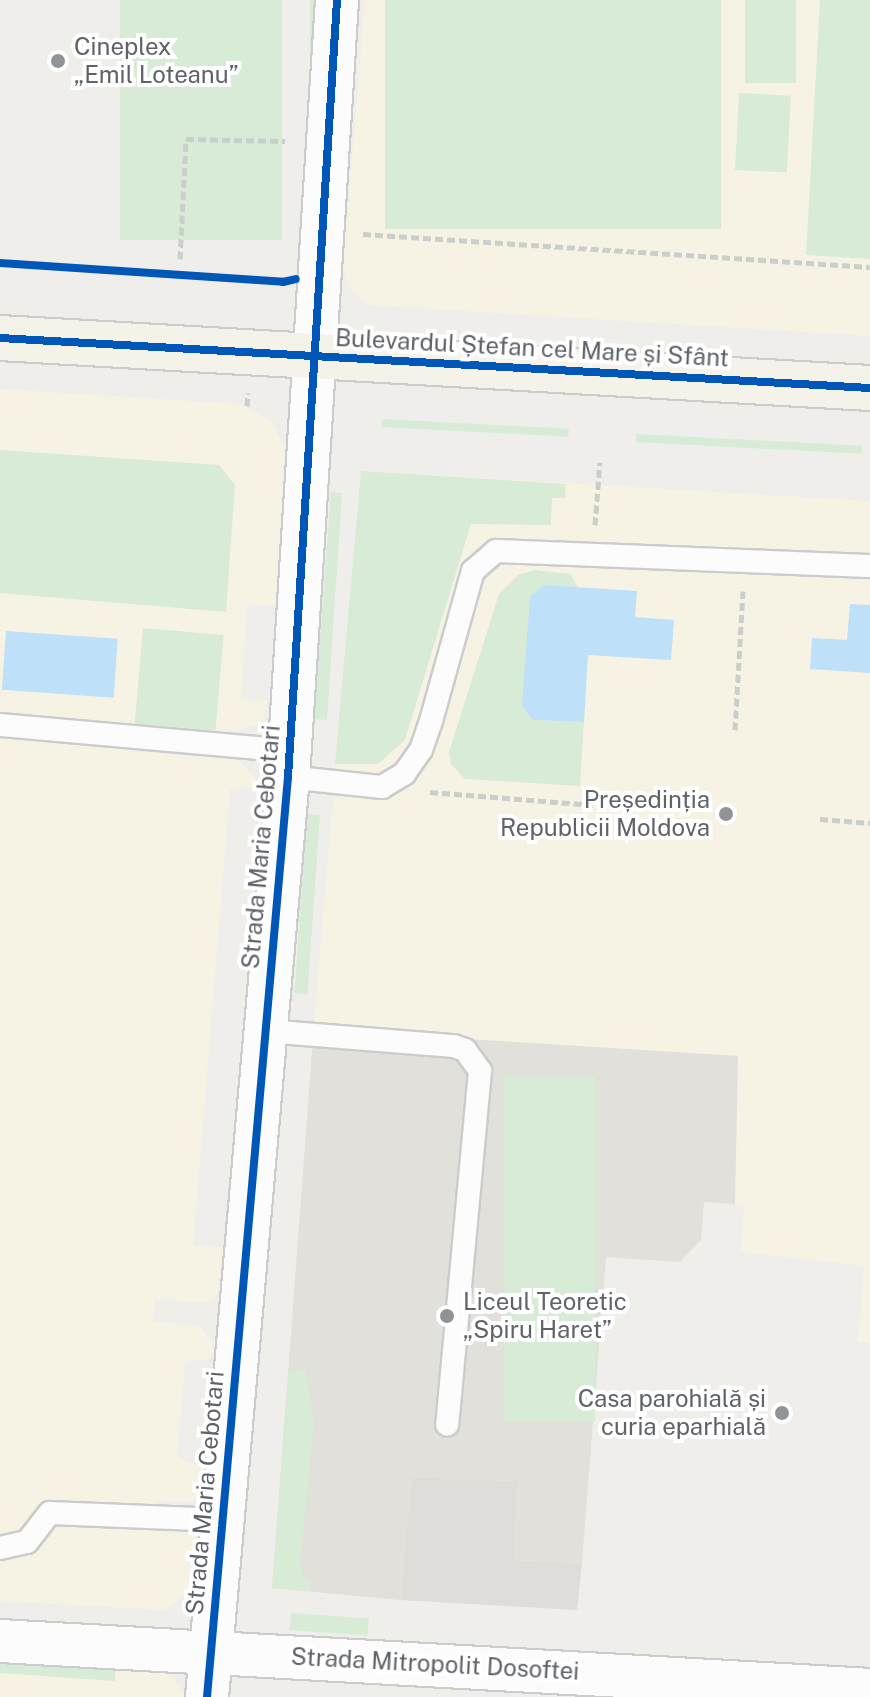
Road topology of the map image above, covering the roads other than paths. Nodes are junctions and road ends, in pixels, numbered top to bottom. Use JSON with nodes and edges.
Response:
{"nodes":[{"id":1,"x":337,"y":0,"type":"edge"},
{"id":2,"x":0,"y":338,"type":"edge"},
{"id":3,"x":313,"y":355,"type":"junction"},
{"id":4,"x":870,"y":388,"type":"edge"},
{"id":5,"x":870,"y":566,"type":"edge"},
{"id":6,"x":0,"y":725,"type":"edge"},
{"id":7,"x":289,"y":764,"type":"junction"},
{"id":8,"x":266,"y":1031,"type":"junction"},
{"id":9,"x":447,"y":1424,"type":"dead end"},
{"id":10,"x":222,"y":1520,"type":"junction"},
{"id":11,"x":0,"y":1548,"type":"edge"},
{"id":12,"x":0,"y":1641,"type":"edge"},
{"id":13,"x":211,"y":1652,"type":"junction"},
{"id":14,"x":870,"y":1690,"type":"edge"},
{"id":15,"x":207,"y":1697,"type":"edge"}],
"edges":[{"from":1,"to":3,"type":"street","name":"Strada Maria Cebotari"},
{"from":2,"to":3,"type":"main road","name":"Bulevardul Ștefan cel Mare și Sfânt"},
{"from":3,"to":4,"type":"main road","name":"Bulevardul Ștefan cel Mare și Sfânt"},
{"from":3,"to":7,"type":"street","name":"Strada Maria Cebotari"},
{"from":5,"to":7,"type":"lane"},
{"from":6,"to":7,"type":"lane"},
{"from":7,"to":8,"type":"street","name":"Strada Maria Cebotari"},
{"from":8,"to":9,"type":"lane"},
{"from":8,"to":10,"type":"street","name":"Strada Maria Cebotari"},
{"from":10,"to":11,"type":"lane"},
{"from":10,"to":13,"type":"street","name":"Strada Maria Cebotari"},
{"from":12,"to":13,"type":"street","name":"Strada Mitropolit Dosoftei"},
{"from":13,"to":14,"type":"street","name":"Strada Mitropolit Dosoftei"},
{"from":13,"to":15,"type":"street","name":"Strada Maria Cebotari"}]}
